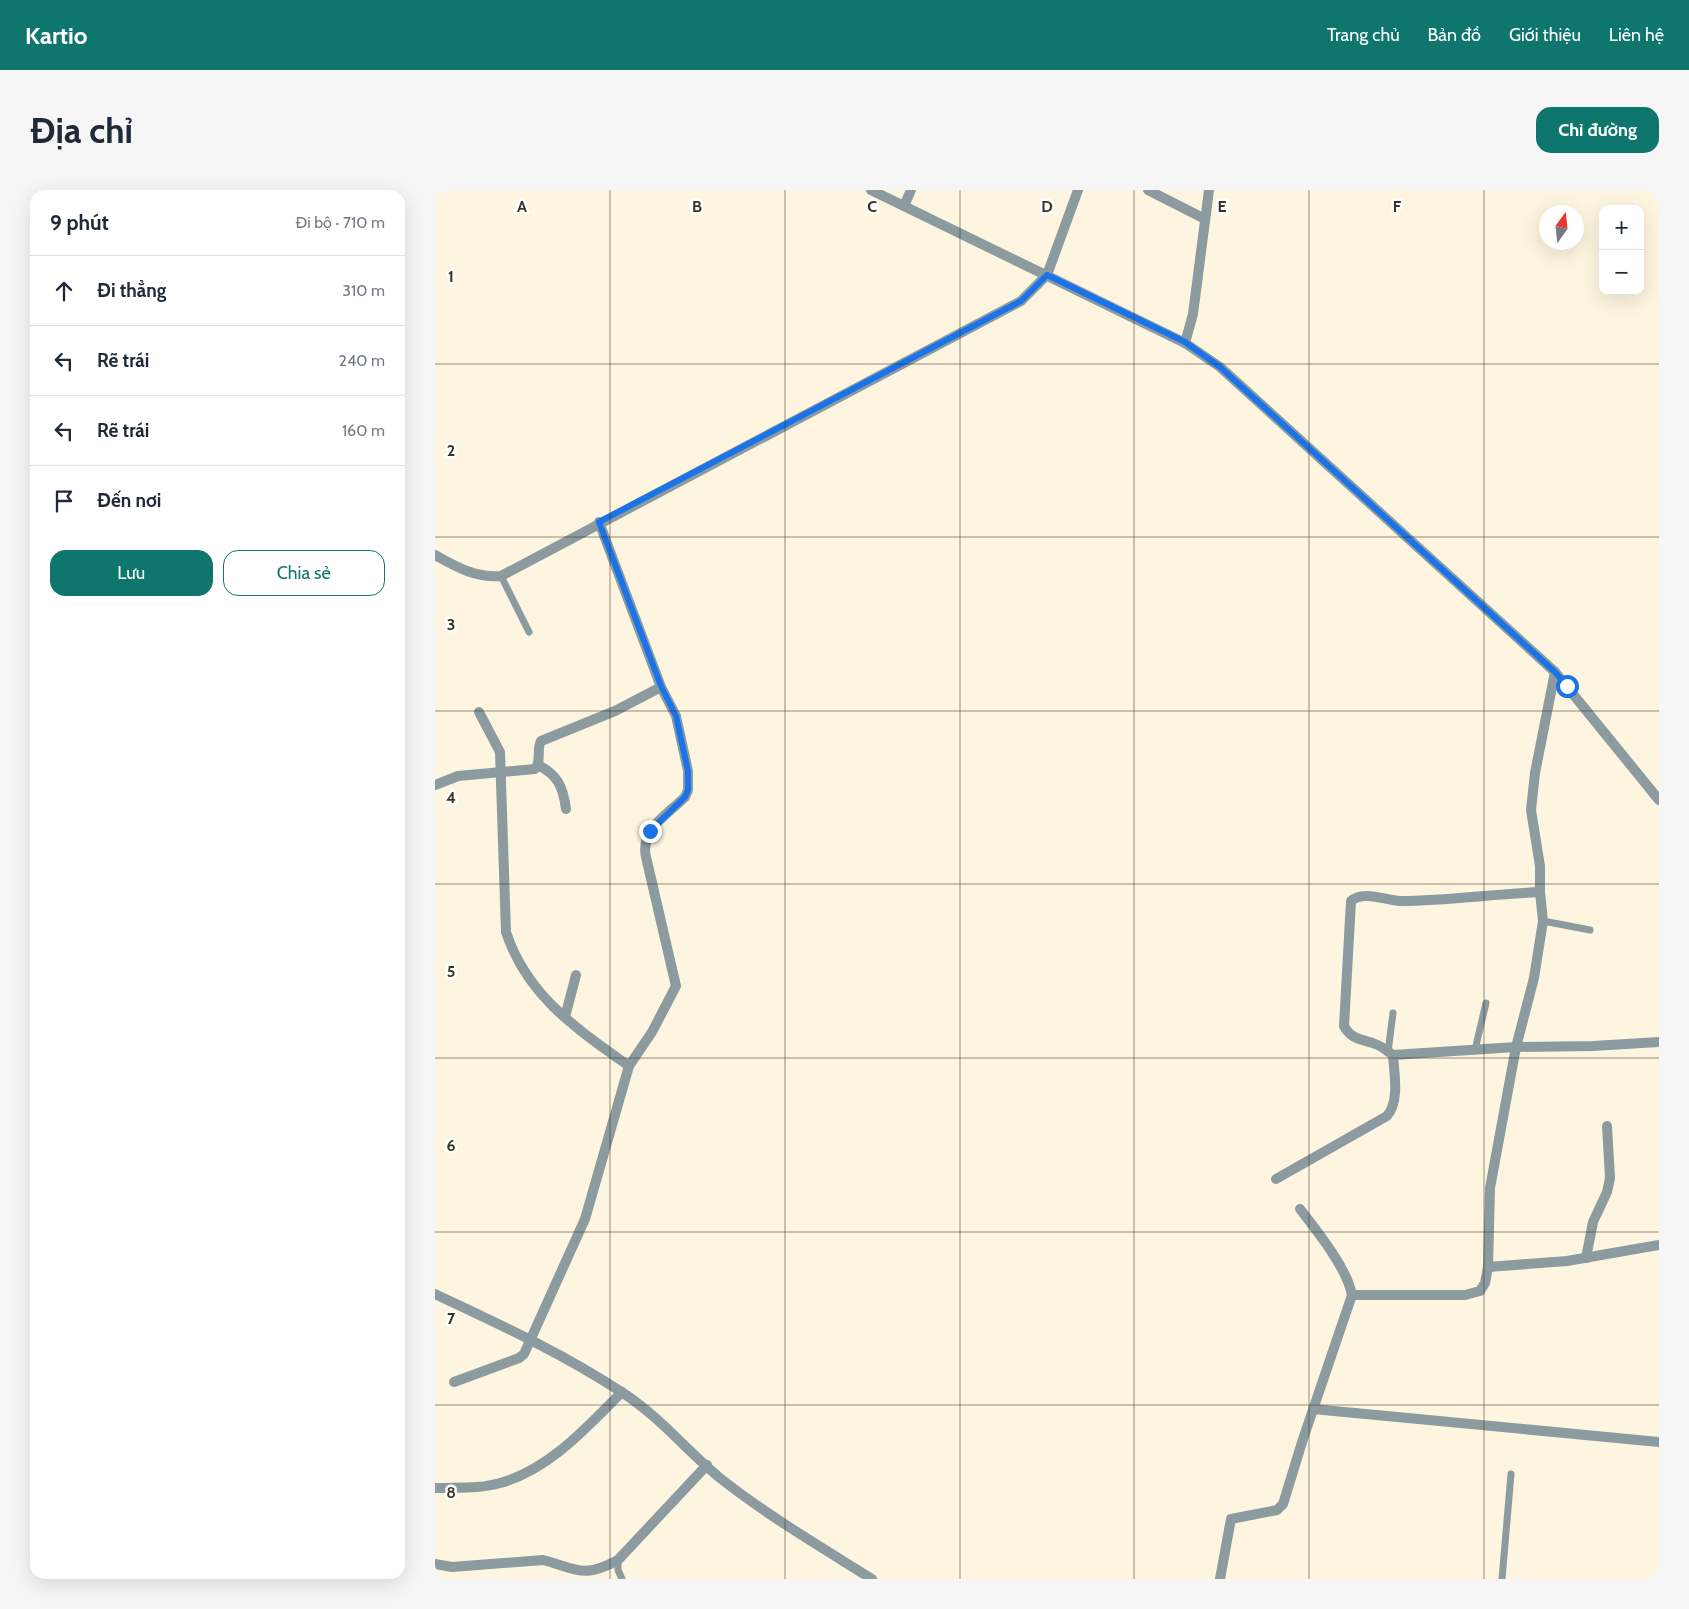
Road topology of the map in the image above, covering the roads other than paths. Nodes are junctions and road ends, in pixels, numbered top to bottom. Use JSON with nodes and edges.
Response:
{"nodes":[{"id":1,"x":871,"y":190,"type":"edge"},
{"id":2,"x":911,"y":190,"type":"edge"},
{"id":3,"x":1078,"y":190,"type":"edge"},
{"id":4,"x":1148,"y":190,"type":"edge"},
{"id":5,"x":1209,"y":190,"type":"edge"},
{"id":6,"x":903,"y":206,"type":"junction"},
{"id":7,"x":1205,"y":219,"type":"junction"},
{"id":8,"x":1047,"y":275,"type":"junction"},
{"id":9,"x":1185,"y":342,"type":"junction"},
{"id":10,"x":599,"y":522,"type":"junction"},
{"id":11,"x":435,"y":555,"type":"edge"},
{"id":12,"x":501,"y":576,"type":"junction"},
{"id":13,"x":529,"y":632,"type":"dead end"},
{"id":14,"x":1555,"y":672,"type":"junction"},
{"id":15,"x":661,"y":686,"type":"junction"},
{"id":16,"x":479,"y":712,"type":"dead end"},
{"id":17,"x":538,"y":765,"type":"junction"},
{"id":18,"x":501,"y":772,"type":"junction"},
{"id":19,"x":435,"y":785,"type":"edge"},
{"id":20,"x":1659,"y":800,"type":"edge"},
{"id":21,"x":566,"y":809,"type":"dead end"},
{"id":22,"x":1539,"y":892,"type":"junction"},
{"id":23,"x":1543,"y":922,"type":"junction"},
{"id":24,"x":1590,"y":930,"type":"dead end"},
{"id":25,"x":576,"y":975,"type":"dead end"},
{"id":26,"x":1486,"y":1003,"type":"dead end"},
{"id":27,"x":1393,"y":1013,"type":"dead end"},
{"id":28,"x":565,"y":1017,"type":"junction"},
{"id":29,"x":1659,"y":1042,"type":"edge"},
{"id":30,"x":1515,"y":1047,"type":"junction"},
{"id":31,"x":1475,"y":1050,"type":"junction"},
{"id":32,"x":1390,"y":1053,"type":"junction"},
{"id":33,"x":629,"y":1066,"type":"junction"},
{"id":34,"x":1607,"y":1126,"type":"dead end"},
{"id":35,"x":1275,"y":1179,"type":"dead end"},
{"id":36,"x":1300,"y":1209,"type":"dead end"},
{"id":37,"x":1659,"y":1245,"type":"edge"},
{"id":38,"x":1586,"y":1258,"type":"junction"},
{"id":39,"x":1488,"y":1267,"type":"junction"},
{"id":40,"x":435,"y":1294,"type":"edge"},
{"id":41,"x":1352,"y":1295,"type":"junction"},
{"id":42,"x":532,"y":1340,"type":"junction"},
{"id":43,"x":454,"y":1382,"type":"dead end"},
{"id":44,"x":623,"y":1392,"type":"junction"},
{"id":45,"x":1313,"y":1409,"type":"junction"},
{"id":46,"x":1659,"y":1442,"type":"edge"},
{"id":47,"x":707,"y":1465,"type":"junction"},
{"id":48,"x":1511,"y":1474,"type":"dead end"},
{"id":49,"x":435,"y":1488,"type":"edge"},
{"id":50,"x":618,"y":1560,"type":"junction"},
{"id":51,"x":435,"y":1564,"type":"edge"},
{"id":52,"x":622,"y":1579,"type":"edge"},
{"id":53,"x":872,"y":1579,"type":"edge"},
{"id":54,"x":1220,"y":1579,"type":"edge"},
{"id":55,"x":1502,"y":1579,"type":"edge"}],
"edges":[{"from":1,"to":6,"type":"street"},
{"from":2,"to":6,"type":"street"},
{"from":3,"to":8,"type":"street"},
{"from":4,"to":7,"type":"street"},
{"from":5,"to":7,"type":"street"},
{"from":6,"to":8,"type":"street"},
{"from":7,"to":9,"type":"street"},
{"from":8,"to":9,"type":"street"},
{"from":8,"to":10,"type":"street"},
{"from":9,"to":14,"type":"street"},
{"from":10,"to":12,"type":"street"},
{"from":10,"to":15,"type":"street"},
{"from":11,"to":12,"type":"street"},
{"from":12,"to":13,"type":"lane"},
{"from":14,"to":20,"type":"street"},
{"from":14,"to":22,"type":"street"},
{"from":15,"to":17,"type":"street"},
{"from":15,"to":33,"type":"street"},
{"from":16,"to":18,"type":"street"},
{"from":17,"to":18,"type":"street"},
{"from":17,"to":21,"type":"street"},
{"from":18,"to":19,"type":"street"},
{"from":18,"to":28,"type":"street"},
{"from":22,"to":23,"type":"street"},
{"from":22,"to":32,"type":"street"},
{"from":23,"to":24,"type":"lane"},
{"from":23,"to":30,"type":"street"},
{"from":25,"to":28,"type":"street"},
{"from":26,"to":31,"type":"lane"},
{"from":27,"to":32,"type":"lane"},
{"from":28,"to":33,"type":"street"},
{"from":29,"to":30,"type":"street"},
{"from":30,"to":31,"type":"street"},
{"from":30,"to":39,"type":"street"},
{"from":31,"to":32,"type":"street"},
{"from":32,"to":35,"type":"street"},
{"from":33,"to":42,"type":"street"},
{"from":34,"to":38,"type":"street"},
{"from":36,"to":41,"type":"street"},
{"from":37,"to":38,"type":"street"},
{"from":38,"to":39,"type":"street"},
{"from":39,"to":41,"type":"street"},
{"from":40,"to":42,"type":"street"},
{"from":41,"to":45,"type":"street"},
{"from":42,"to":43,"type":"street"},
{"from":42,"to":44,"type":"street"},
{"from":44,"to":47,"type":"street"},
{"from":44,"to":49,"type":"street"},
{"from":45,"to":46,"type":"street"},
{"from":45,"to":54,"type":"street"},
{"from":47,"to":50,"type":"street"},
{"from":47,"to":53,"type":"street"},
{"from":48,"to":55,"type":"lane"},
{"from":50,"to":51,"type":"street"},
{"from":50,"to":52,"type":"lane"}]}
